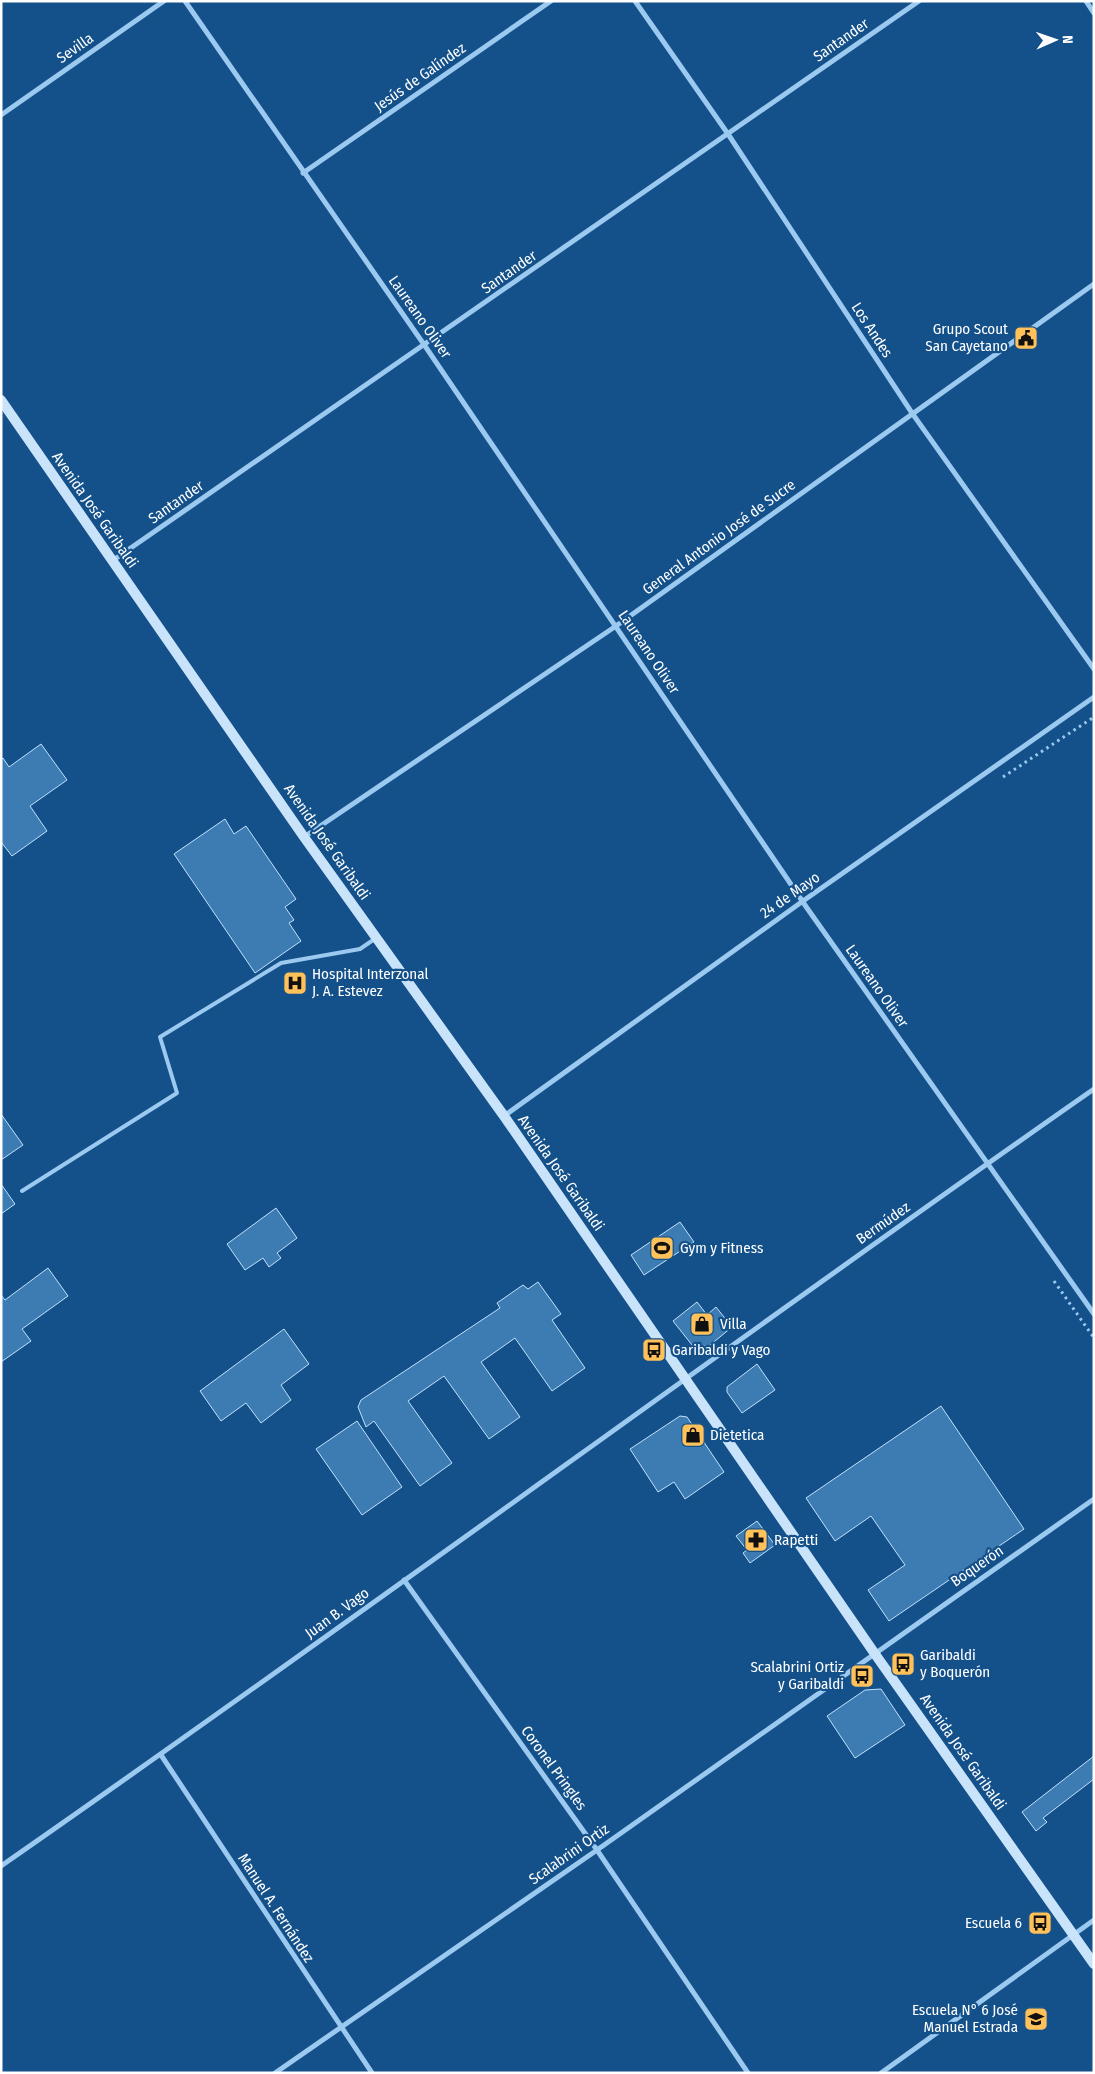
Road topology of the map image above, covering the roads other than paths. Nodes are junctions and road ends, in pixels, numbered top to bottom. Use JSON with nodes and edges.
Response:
{"nodes":[{"id":1,"x":164,"y":1,"type":"edge"},
{"id":2,"x":185,"y":1,"type":"edge"},
{"id":3,"x":551,"y":1,"type":"edge"},
{"id":4,"x":634,"y":1,"type":"edge"},
{"id":5,"x":919,"y":1,"type":"edge"},
{"id":6,"x":1086,"y":1,"type":"edge"},
{"id":7,"x":1094,"y":13,"type":"edge"},
{"id":8,"x":1,"y":115,"type":"edge"},
{"id":9,"x":728,"y":134,"type":"junction"},
{"id":10,"x":303,"y":173,"type":"junction"},
{"id":11,"x":1094,"y":284,"type":"edge"},
{"id":12,"x":425,"y":346,"type":"junction"},
{"id":13,"x":1,"y":400,"type":"edge"},
{"id":14,"x":912,"y":413,"type":"junction"},
{"id":15,"x":112,"y":561,"type":"junction"},
{"id":16,"x":616,"y":626,"type":"junction"},
{"id":17,"x":1094,"y":669,"type":"edge"},
{"id":18,"x":1094,"y":697,"type":"edge"},
{"id":19,"x":304,"y":837,"type":"junction"},
{"id":20,"x":803,"y":901,"type":"junction"},
{"id":21,"x":376,"y":938,"type":"junction"},
{"id":22,"x":1094,"y":1089,"type":"edge"},
{"id":23,"x":504,"y":1116,"type":"junction"},
{"id":24,"x":988,"y":1163,"type":"junction"},
{"id":25,"x":22,"y":1191,"type":"dead end"},
{"id":26,"x":1094,"y":1314,"type":"edge"},
{"id":27,"x":686,"y":1378,"type":"junction"},
{"id":28,"x":1094,"y":1499,"type":"edge"},
{"id":29,"x":404,"y":1580,"type":"junction"},
{"id":30,"x":875,"y":1654,"type":"junction"},
{"id":31,"x":161,"y":1755,"type":"junction"},
{"id":32,"x":597,"y":1850,"type":"junction"},
{"id":33,"x":1,"y":1866,"type":"edge"},
{"id":34,"x":1094,"y":1920,"type":"edge"},
{"id":35,"x":1073,"y":1934,"type":"junction"},
{"id":36,"x":1094,"y":1964,"type":"edge"},
{"id":37,"x":340,"y":2028,"type":"junction"},
{"id":38,"x":275,"y":2073,"type":"edge"},
{"id":39,"x":372,"y":2073,"type":"edge"},
{"id":40,"x":748,"y":2073,"type":"edge"},
{"id":41,"x":881,"y":2073,"type":"edge"}],
"edges":[{"from":1,"to":8,"type":"street","name":"Sevilla"},
{"from":2,"to":10,"type":"street","name":"Laureano Oliver"},
{"from":3,"to":10,"type":"street","name":"Jesús de Galíndez"},
{"from":4,"to":9,"type":"street","name":"Los Andes"},
{"from":5,"to":9,"type":"street","name":"Santander"},
{"from":6,"to":7,"type":"street"},
{"from":9,"to":12,"type":"street","name":"Santander"},
{"from":9,"to":14,"type":"street","name":"Los Andes"},
{"from":10,"to":12,"type":"street","name":"Laureano Oliver"},
{"from":11,"to":14,"type":"street","name":"General Antonio José de Sucre"},
{"from":12,"to":15,"type":"street","name":"Santander"},
{"from":12,"to":16,"type":"street","name":"Laureano Oliver"},
{"from":13,"to":15,"type":"main road","name":"Avenida José Garibaldi"},
{"from":14,"to":16,"type":"street","name":"General Antonio José de Sucre"},
{"from":14,"to":17,"type":"street","name":"Los Andes"},
{"from":15,"to":19,"type":"main road","name":"Avenida José Garibaldi"},
{"from":16,"to":19,"type":"street","name":"General Antonio José de Sucre"},
{"from":16,"to":20,"type":"street","name":"Laureano Oliver"},
{"from":18,"to":20,"type":"street","name":"24 de Mayo"},
{"from":19,"to":21,"type":"main road","name":"Avenida José Garibaldi"},
{"from":20,"to":23,"type":"street","name":"24 de Mayo"},
{"from":20,"to":24,"type":"street","name":"Laureano Oliver"},
{"from":21,"to":23,"type":"main road","name":"Avenida José Garibaldi"},
{"from":21,"to":25,"type":"lane"},
{"from":22,"to":24,"type":"street","name":"Bermúdez"},
{"from":23,"to":27,"type":"main road","name":"Avenida José Garibaldi"},
{"from":24,"to":26,"type":"street","name":"Laureano Oliver"},
{"from":24,"to":27,"type":"street","name":"Bermúdez"},
{"from":27,"to":29,"type":"street","name":"Juan B. Vago"},
{"from":27,"to":30,"type":"main road","name":"Avenida José Garibaldi"},
{"from":28,"to":30,"type":"street","name":"Boquerón"},
{"from":29,"to":31,"type":"street","name":"Juan B. Vago"},
{"from":29,"to":32,"type":"street","name":"Coronel Pringles"},
{"from":30,"to":32,"type":"street","name":"Scalabrini Ortiz"},
{"from":30,"to":35,"type":"main road","name":"Avenida José Garibaldi"},
{"from":31,"to":33,"type":"street","name":"Juan B. Vago"},
{"from":31,"to":37,"type":"street","name":"Manuel A. Fernández"},
{"from":32,"to":37,"type":"street","name":"Scalabrini Ortiz"},
{"from":32,"to":40,"type":"street","name":"Coronel Pringles"},
{"from":34,"to":35,"type":"street"},
{"from":35,"to":36,"type":"main road","name":"Avenida José Garibaldi"},
{"from":35,"to":41,"type":"street"},
{"from":37,"to":38,"type":"street","name":"Scalabrini Ortiz"},
{"from":37,"to":39,"type":"street","name":"Manuel A. Fernández"}]}
